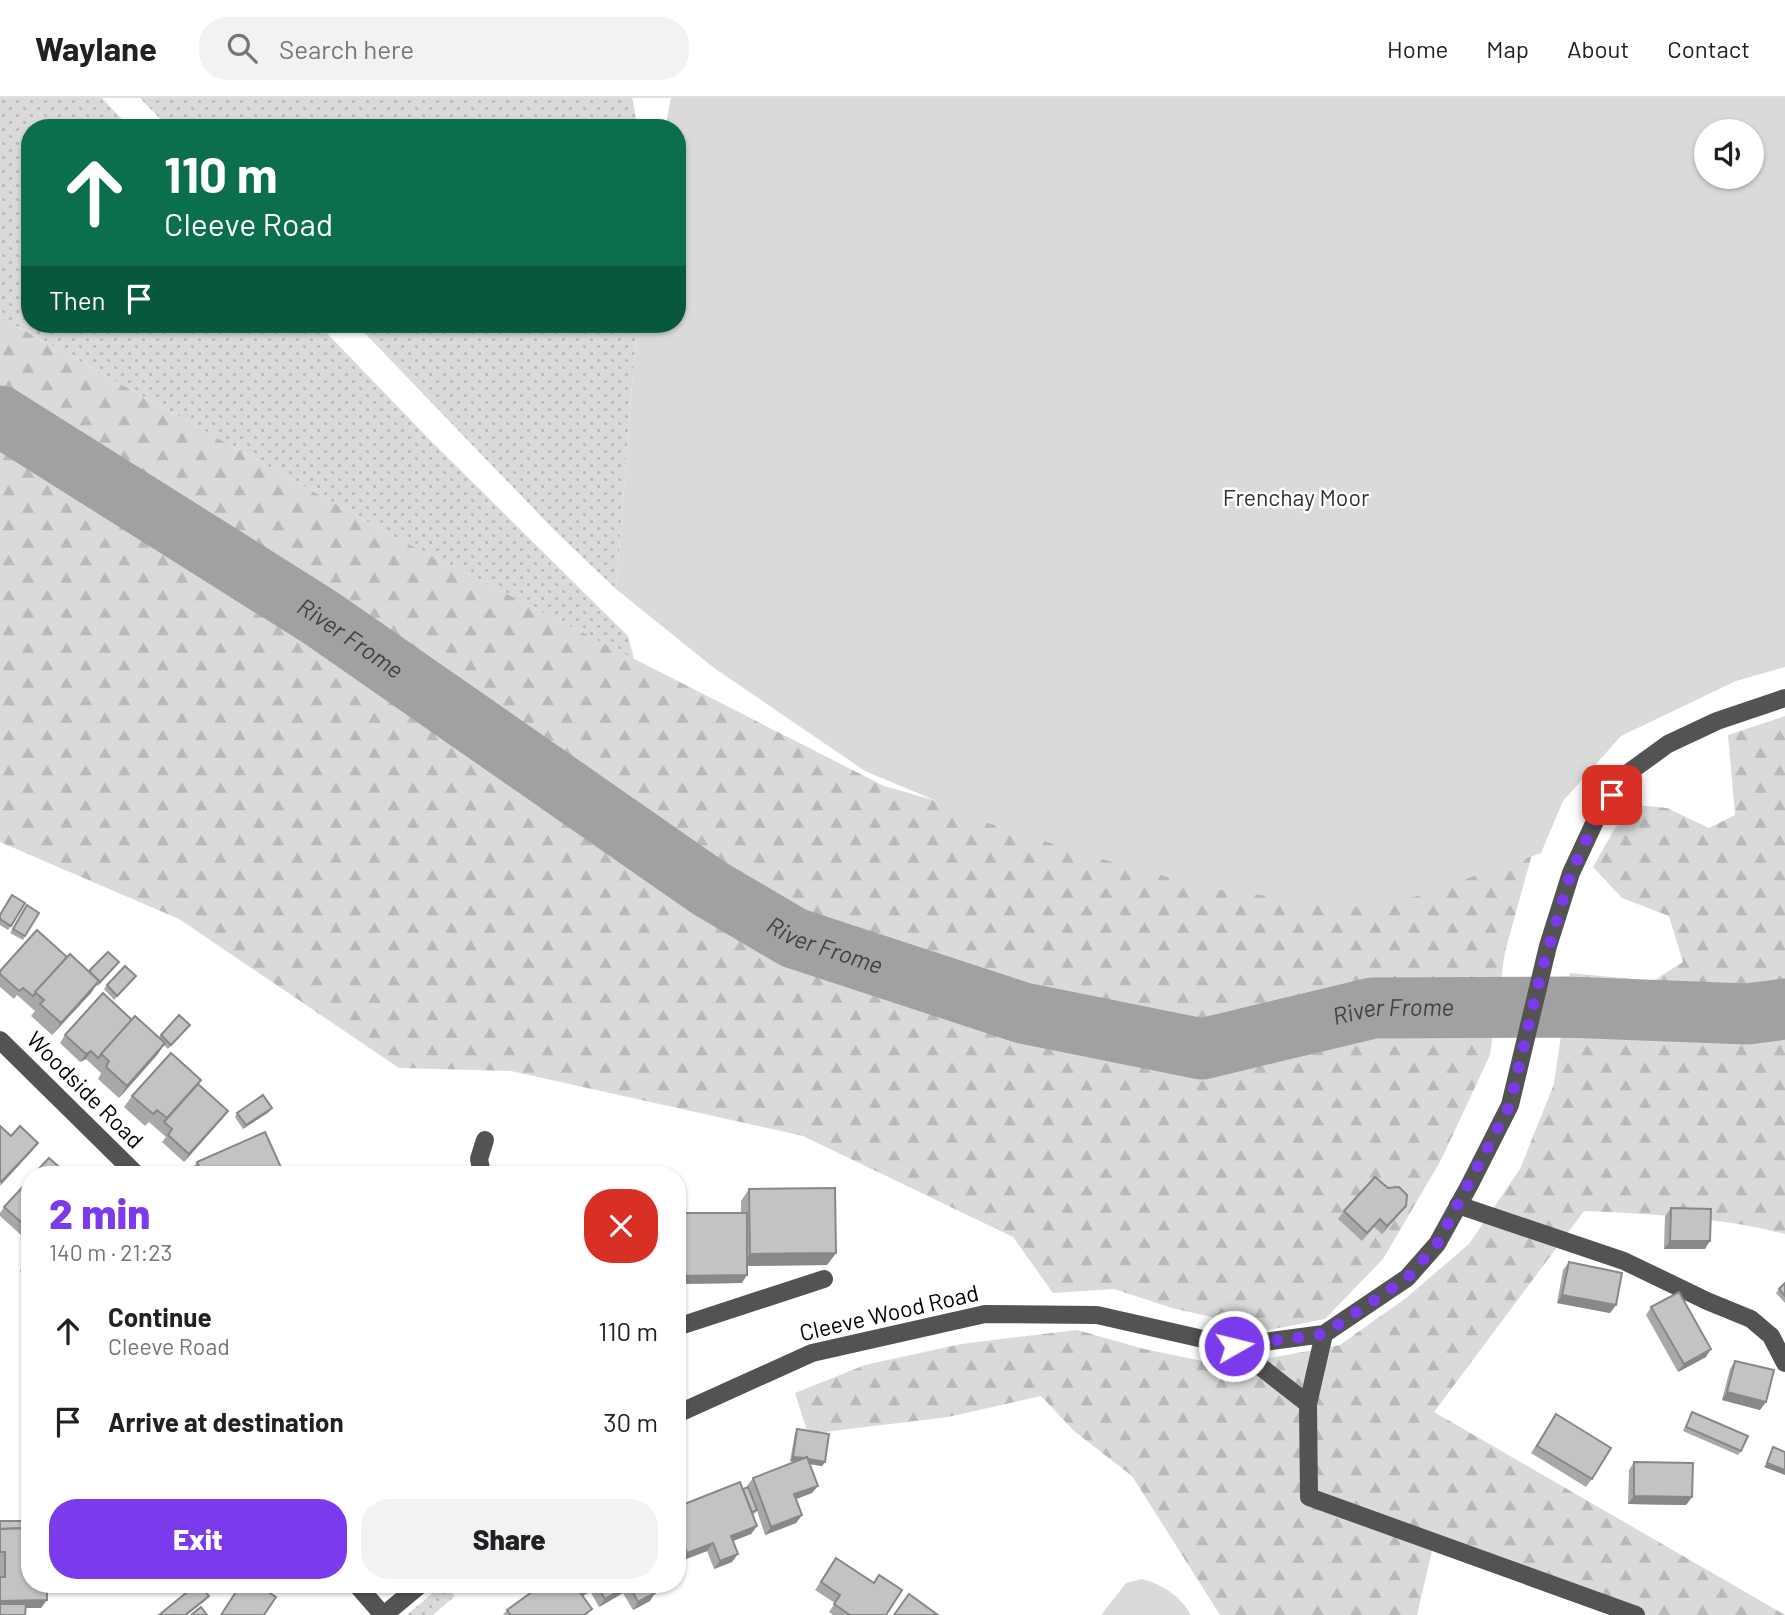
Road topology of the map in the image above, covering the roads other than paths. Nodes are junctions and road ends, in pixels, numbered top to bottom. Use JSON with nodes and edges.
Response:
{"nodes":[{"id":1,"x":1785,"y":698,"type":"edge"},
{"id":2,"x":0,"y":1040,"type":"edge"},
{"id":3,"x":485,"y":1140,"type":"dead end"},
{"id":4,"x":128,"y":1166,"type":"edge"},
{"id":5,"x":480,"y":1166,"type":"edge"},
{"id":6,"x":1458,"y":1205,"type":"junction"},
{"id":7,"x":824,"y":1279,"type":"edge"},
{"id":8,"x":686,"y":1324,"type":"edge"},
{"id":9,"x":1324,"y":1334,"type":"junction"},
{"id":10,"x":1234,"y":1346,"type":"junction"},
{"id":11,"x":1785,"y":1363,"type":"edge"},
{"id":12,"x":1308,"y":1404,"type":"junction"},
{"id":13,"x":686,"y":1410,"type":"edge"},
{"id":14,"x":364,"y":1593,"type":"edge"},
{"id":15,"x":410,"y":1593,"type":"edge"},
{"id":16,"x":383,"y":1615,"type":"edge"},
{"id":17,"x":1636,"y":1615,"type":"edge"}],
"edges":[{"from":1,"to":6,"type":"street","name":"Cleeve Wood Road"},
{"from":2,"to":4,"type":"street","name":"Woodside Road"},
{"from":3,"to":5,"type":"street"},
{"from":6,"to":9,"type":"street","name":"Cleeve Wood Road"},
{"from":6,"to":11,"type":"street"},
{"from":7,"to":8,"type":"street"},
{"from":9,"to":10,"type":"street","name":"Cleeve Wood Road"},
{"from":9,"to":12,"type":"street"},
{"from":10,"to":12,"type":"street"},
{"from":10,"to":13,"type":"street","name":"Cleeve Wood Road"},
{"from":12,"to":17,"type":"street"},
{"from":14,"to":16,"type":"street"},
{"from":15,"to":16,"type":"street"}]}
